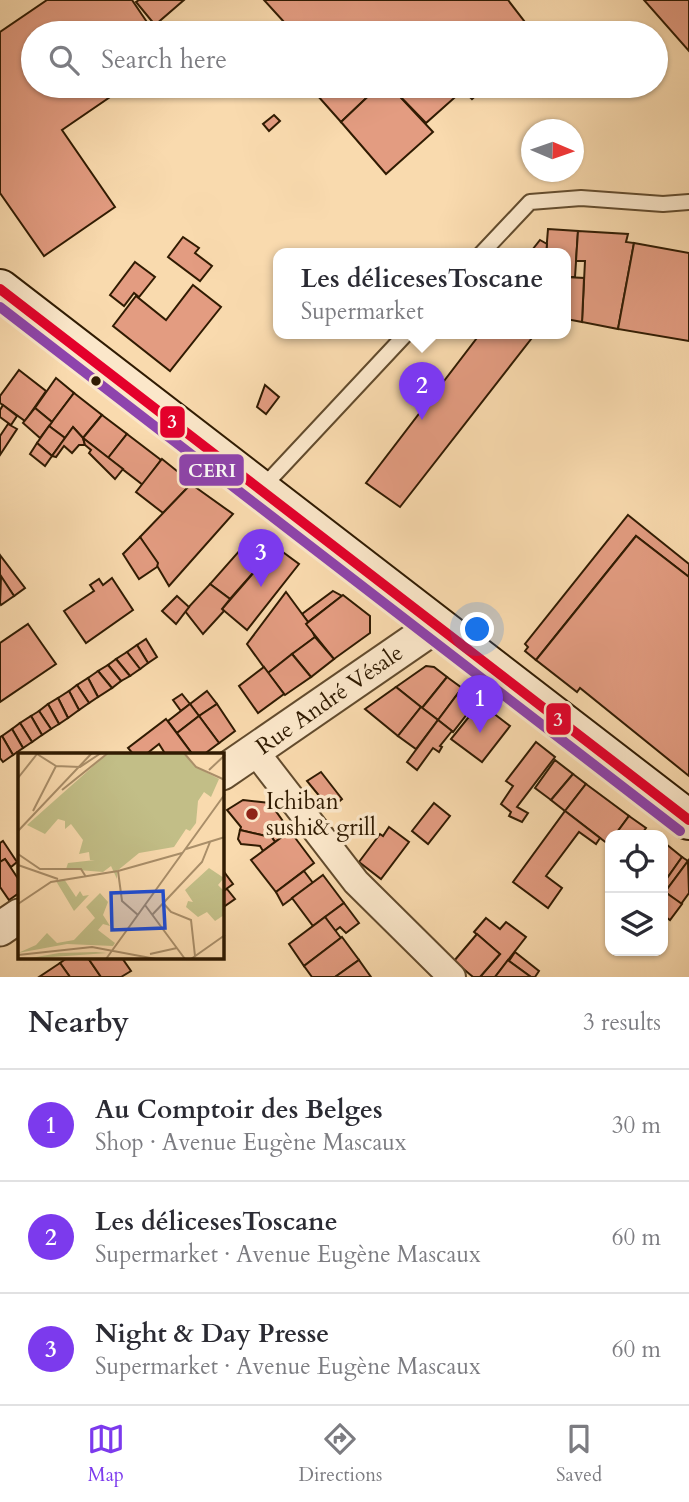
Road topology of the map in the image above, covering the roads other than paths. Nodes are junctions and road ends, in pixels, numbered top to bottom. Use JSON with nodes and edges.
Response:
{"nodes":[{"id":1,"x":689,"y":202,"type":"edge"},
{"id":2,"x":487,"y":248,"type":"edge"},
{"id":3,"x":0,"y":289,"type":"edge"},
{"id":4,"x":401,"y":339,"type":"edge"},
{"id":5,"x":261,"y":490,"type":"junction"},
{"id":6,"x":437,"y":625,"type":"junction"},
{"id":7,"x":254,"y":750,"type":"junction"},
{"id":8,"x":224,"y":772,"type":"edge"},
{"id":9,"x":689,"y":820,"type":"edge"},
{"id":10,"x":18,"y":917,"type":"edge"},
{"id":11,"x":0,"y":929,"type":"edge"},
{"id":12,"x":452,"y":977,"type":"edge"}],
"edges":[{"from":1,"to":2,"type":"lane"},
{"from":3,"to":5,"type":"main road"},
{"from":4,"to":5,"type":"lane"},
{"from":5,"to":6,"type":"main road"},
{"from":6,"to":7,"type":"street","name":"Rue André Vésale"},
{"from":6,"to":9,"type":"main road"},
{"from":7,"to":8,"type":"street","name":"Rue André Vésale"},
{"from":7,"to":12,"type":"street"},
{"from":10,"to":11,"type":"street"}]}
